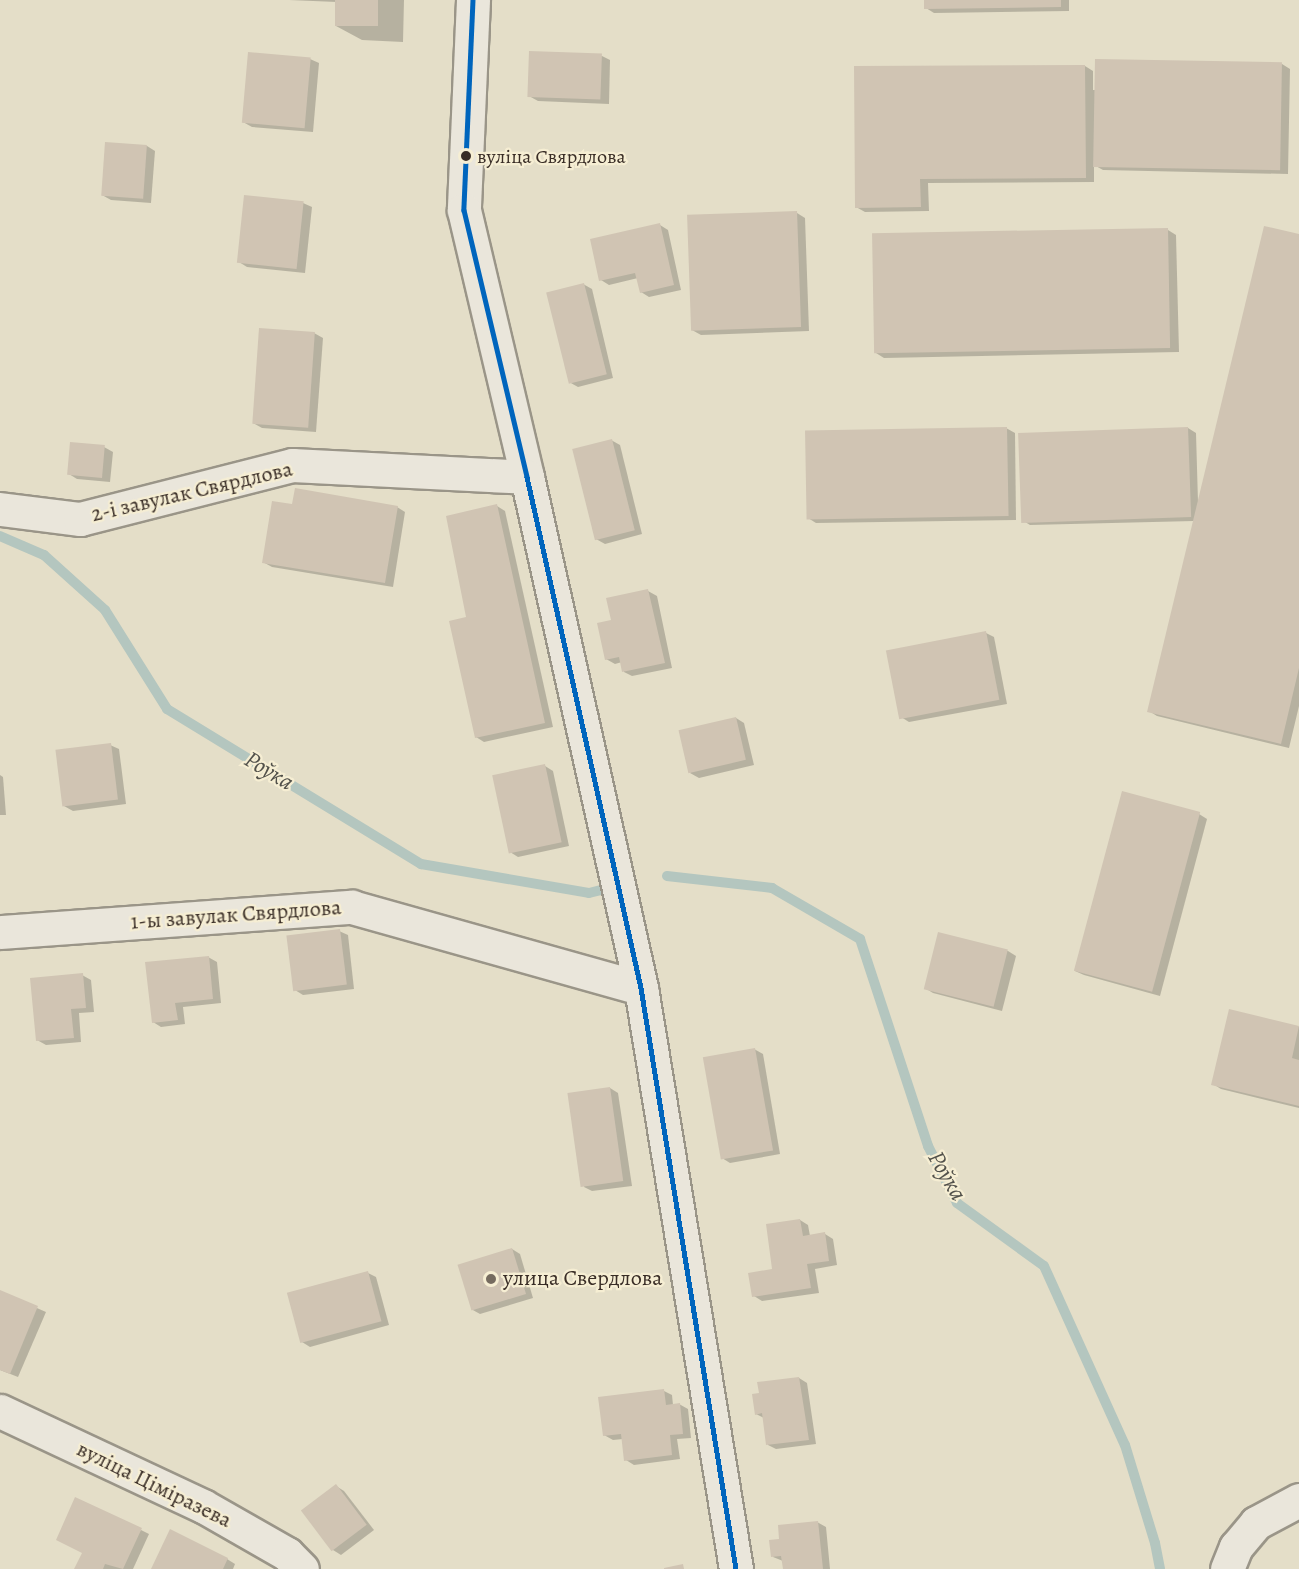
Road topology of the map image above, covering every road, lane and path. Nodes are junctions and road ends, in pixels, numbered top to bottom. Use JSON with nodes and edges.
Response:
{"nodes":[{"id":1,"x":473,"y":0,"type":"edge"},
{"id":2,"x":527,"y":477,"type":"junction"},
{"id":3,"x":0,"y":509,"type":"edge"},
{"id":4,"x":0,"y":932,"type":"edge"},
{"id":5,"x":641,"y":988,"type":"junction"},
{"id":6,"x":0,"y":1411,"type":"edge"},
{"id":7,"x":1299,"y":1500,"type":"edge"},
{"id":8,"x":302,"y":1569,"type":"edge"},
{"id":9,"x":736,"y":1569,"type":"edge"},
{"id":10,"x":1227,"y":1569,"type":"edge"}],
"edges":[{"from":1,"to":2,"type":"street"},
{"from":2,"to":3,"type":"street","name":"2-і завулак Свярдлова"},
{"from":2,"to":5,"type":"street"},
{"from":4,"to":5,"type":"street","name":"1-ы завулак Свярдлова"},
{"from":5,"to":9,"type":"street"},
{"from":6,"to":8,"type":"street","name":"вуліца Ціміразева"},
{"from":7,"to":10,"type":"street"}]}
